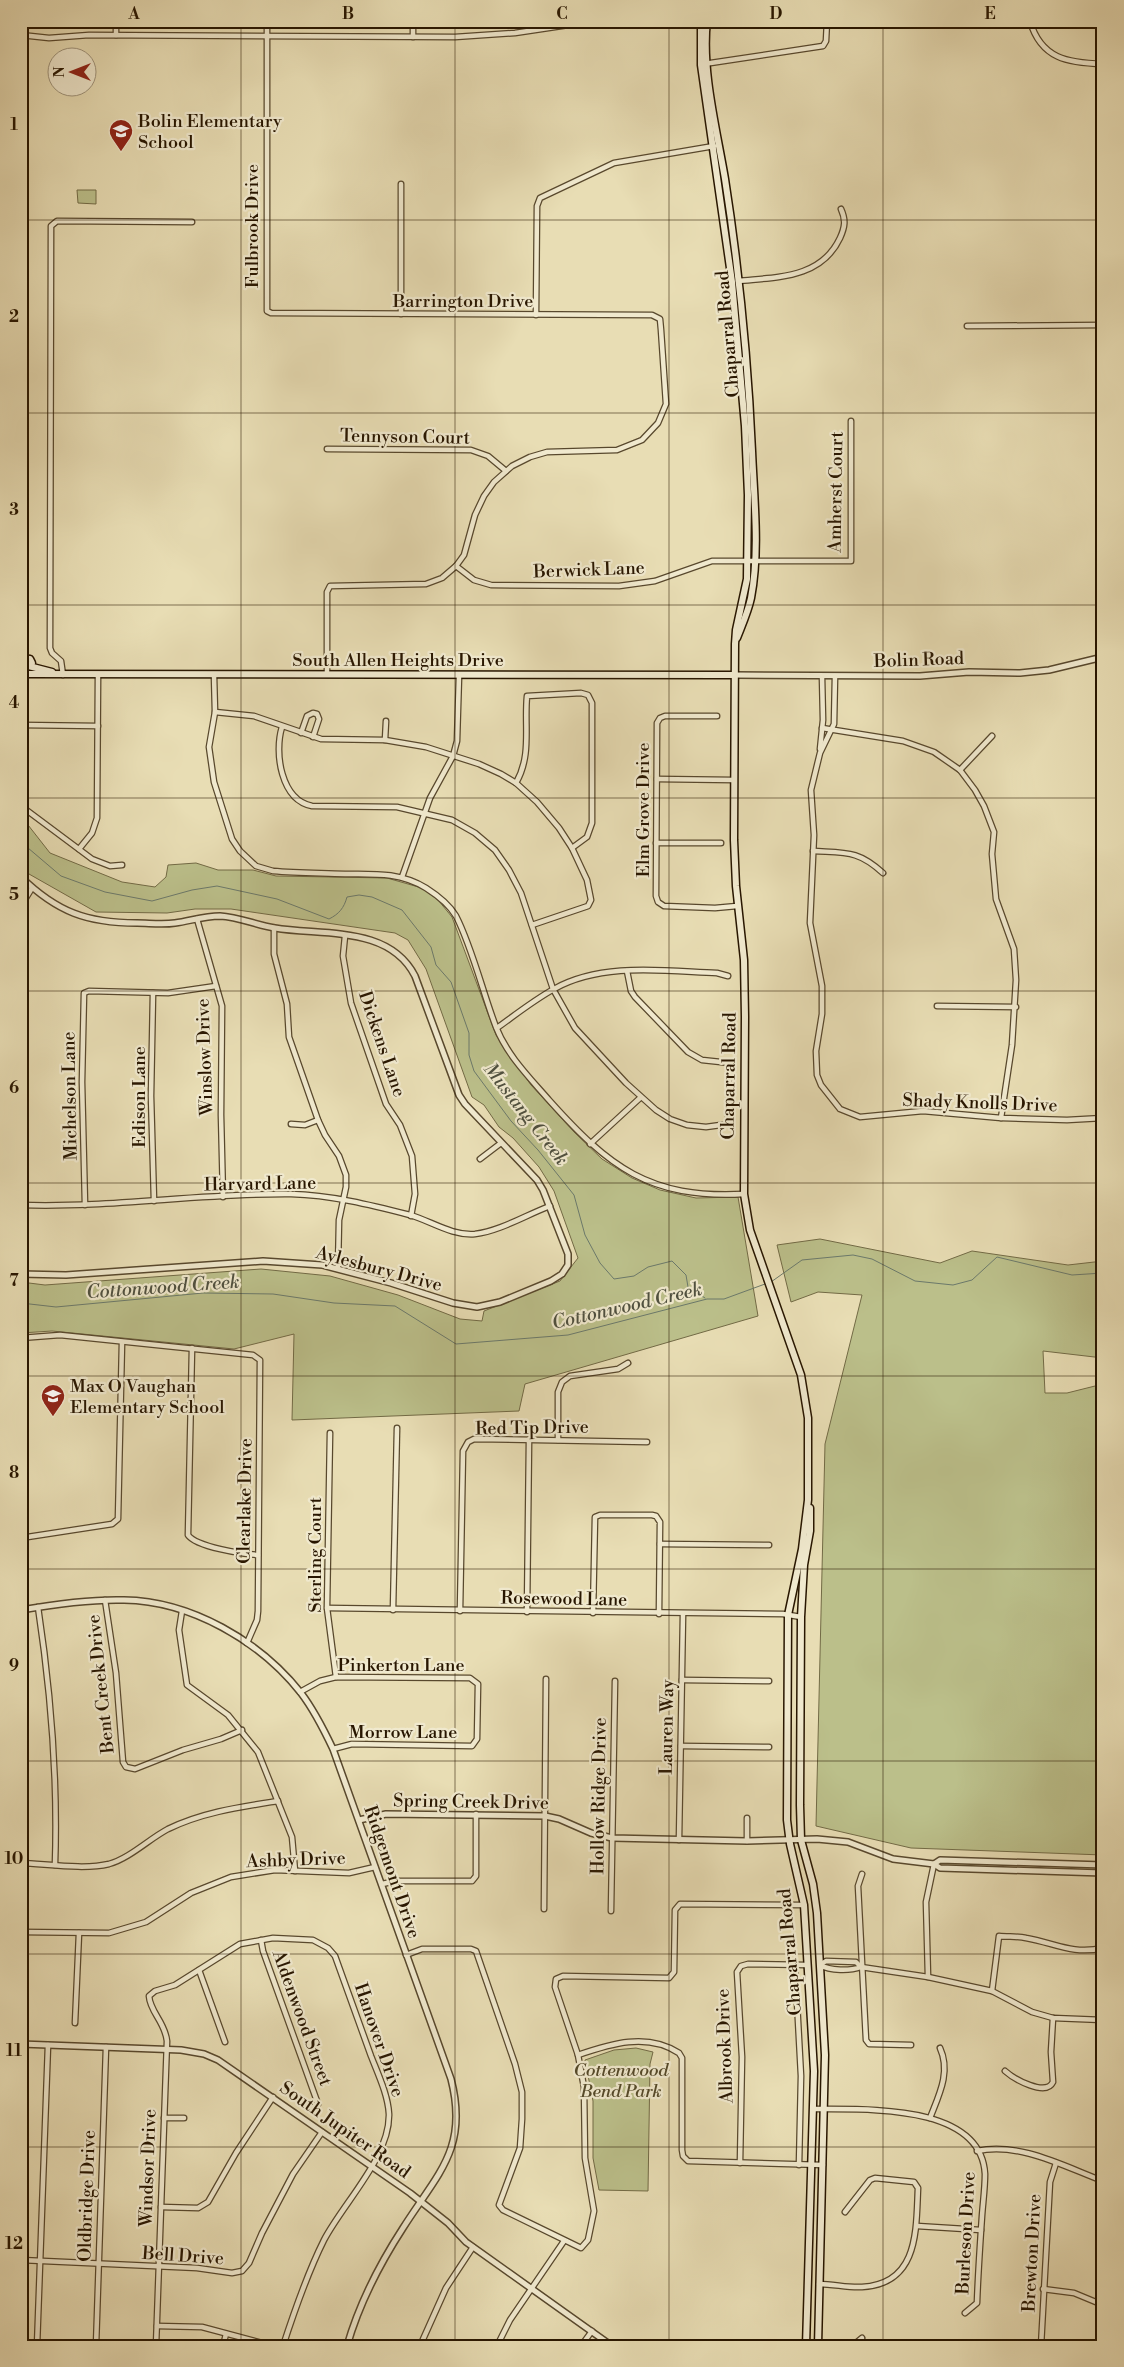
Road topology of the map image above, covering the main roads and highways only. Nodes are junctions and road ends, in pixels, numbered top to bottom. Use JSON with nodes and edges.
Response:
{"nodes":[{"id":1,"x":701,"y":21,"type":"edge"},
{"id":2,"x":707,"y":21,"type":"edge"},
{"id":3,"x":704,"y":64,"type":"junction"},
{"id":4,"x":21,"y":658,"type":"edge"},
{"id":5,"x":21,"y":664,"type":"edge"},
{"id":6,"x":30,"y":666,"type":"junction"},
{"id":7,"x":21,"y":672,"type":"edge"},
{"id":8,"x":62,"y":674,"type":"junction"},
{"id":9,"x":735,"y":675,"type":"junction"},
{"id":10,"x":808,"y":1500,"type":"junction"},
{"id":11,"x":807,"y":1965,"type":"junction"},
{"id":12,"x":820,"y":1965,"type":"junction"},
{"id":13,"x":819,"y":2284,"type":"junction"},
{"id":14,"x":807,"y":2285,"type":"junction"},
{"id":15,"x":806,"y":2346,"type":"edge"},
{"id":16,"x":818,"y":2346,"type":"edge"}],
"edges":[{"from":1,"to":3,"type":"main road","name":"Chaparral Road"},
{"from":2,"to":3,"type":"main road","name":"Chaparral Road"},
{"from":3,"to":9,"type":"main road","name":"Chaparral Road"},
{"from":4,"to":6,"type":"main road"},
{"from":5,"to":6,"type":"main road","name":"South Allen Heights Drive"},
{"from":6,"to":7,"type":"main road"},
{"from":6,"to":8,"type":"main road","name":"South Allen Heights Drive"},
{"from":7,"to":8,"type":"main road","name":"South Allen Heights Drive"},
{"from":8,"to":9,"type":"main road","name":"South Allen Heights Drive"},
{"from":9,"to":10,"type":"main road","name":"Chaparral Road"},
{"from":10,"to":11,"type":"main road","name":"Chaparral Road"},
{"from":10,"to":12,"type":"main road","name":"Chaparral Road"},
{"from":11,"to":12,"type":"main road"},
{"from":11,"to":14,"type":"main road","name":"Chaparral Road"},
{"from":12,"to":13,"type":"main road","name":"Chaparral Road"},
{"from":13,"to":14,"type":"main road"},
{"from":13,"to":16,"type":"main road","name":"Chaparral Road"},
{"from":14,"to":15,"type":"main road","name":"Chaparral Road"}]}
